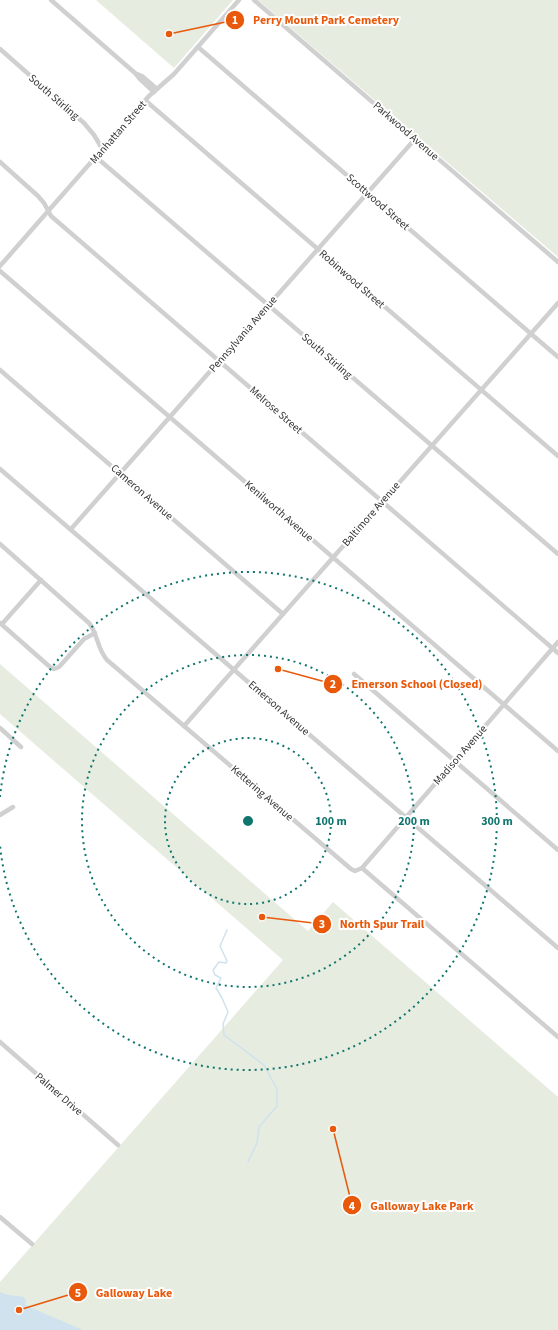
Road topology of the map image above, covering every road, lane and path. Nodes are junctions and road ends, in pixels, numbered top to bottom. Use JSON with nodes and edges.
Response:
{"nodes":[{"id":1,"x":51,"y":0,"type":"edge"},
{"id":2,"x":239,"y":0,"type":"edge"},
{"id":3,"x":254,"y":0,"type":"edge"},
{"id":4,"x":198,"y":47,"type":"junction"},
{"id":5,"x":0,"y":49,"type":"edge"},
{"id":6,"x":156,"y":91,"type":"junction"},
{"id":7,"x":146,"y":101,"type":"junction"},
{"id":8,"x":416,"y":139,"type":"junction"},
{"id":9,"x":102,"y":150,"type":"junction"},
{"id":10,"x":96,"y":157,"type":"junction"},
{"id":11,"x":0,"y":162,"type":"edge"},
{"id":12,"x":368,"y":193,"type":"junction"},
{"id":13,"x":48,"y":211,"type":"junction"},
{"id":14,"x":318,"y":249,"type":"junction"},
{"id":15,"x":558,"y":262,"type":"edge"},
{"id":16,"x":0,"y":266,"type":"edge"},
{"id":17,"x":0,"y":271,"type":"edge"},
{"id":18,"x":558,"y":303,"type":"edge"},
{"id":19,"x":269,"y":305,"type":"junction"},
{"id":20,"x":531,"y":334,"type":"junction"},
{"id":21,"x":558,"y":357,"type":"edge"},
{"id":22,"x":219,"y":361,"type":"junction"},
{"id":23,"x":0,"y":370,"type":"edge"},
{"id":24,"x":481,"y":390,"type":"junction"},
{"id":25,"x":170,"y":417,"type":"junction"},
{"id":26,"x":432,"y":446,"type":"junction"},
{"id":27,"x":558,"y":456,"type":"edge"},
{"id":28,"x":0,"y":469,"type":"edge"},
{"id":29,"x":120,"y":473,"type":"junction"},
{"id":30,"x":382,"y":502,"type":"junction"},
{"id":31,"x":71,"y":529,"type":"junction"},
{"id":32,"x":0,"y":544,"type":"edge"},
{"id":33,"x":558,"y":554,"type":"edge"},
{"id":34,"x":333,"y":558,"type":"junction"},
{"id":35,"x":41,"y":580,"type":"junction"},
{"id":36,"x":283,"y":614,"type":"junction"},
{"id":37,"x":1,"y":624,"type":"edge"},
{"id":38,"x":95,"y":633,"type":"junction"},
{"id":39,"x":558,"y":642,"type":"edge"},
{"id":40,"x":553,"y":648,"type":"junction"},
{"id":41,"x":558,"y":653,"type":"edge"},
{"id":42,"x":234,"y":670,"type":"junction"},
{"id":43,"x":354,"y":674,"type":"dead end"},
{"id":44,"x":504,"y":705,"type":"junction"},
{"id":45,"x":184,"y":726,"type":"junction"},
{"id":46,"x":0,"y":728,"type":"edge"},
{"id":47,"x":21,"y":747,"type":"dead end"},
{"id":48,"x":558,"y":751,"type":"edge"},
{"id":49,"x":455,"y":761,"type":"junction"},
{"id":50,"x":13,"y":807,"type":"dead end"},
{"id":51,"x":0,"y":815,"type":"edge"},
{"id":52,"x":406,"y":818,"type":"junction"},
{"id":53,"x":558,"y":850,"type":"edge"},
{"id":54,"x":362,"y":868,"type":"junction"},
{"id":55,"x":558,"y":948,"type":"edge"},
{"id":56,"x":558,"y":1037,"type":"edge"},
{"id":57,"x":0,"y":1042,"type":"edge"},
{"id":58,"x":118,"y":1145,"type":"dead end"},
{"id":59,"x":0,"y":1217,"type":"edge"},
{"id":60,"x":32,"y":1244,"type":"dead end"}],
"edges":[{"from":1,"to":6,"type":"street"},
{"from":2,"to":4,"type":"street","name":"Manhattan Street"},
{"from":3,"to":8,"type":"street","name":"Parkwood Avenue"},
{"from":4,"to":6,"type":"street","name":"Manhattan Street"},
{"from":4,"to":12,"type":"street","name":"Scottwood Street"},
{"from":5,"to":9,"type":"street","name":"South Stirling"},
{"from":6,"to":7,"type":"street","name":"Manhattan Street"},
{"from":7,"to":9,"type":"street","name":"Manhattan Street"},
{"from":7,"to":14,"type":"street","name":"Robinwood Street"},
{"from":8,"to":12,"type":"street","name":"Pennsylvania Avenue"},
{"from":8,"to":15,"type":"street","name":"Parkwood Avenue"},
{"from":9,"to":10,"type":"street","name":"Manhattan Street"},
{"from":10,"to":13,"type":"street","name":"Manhattan Street"},
{"from":10,"to":19,"type":"street","name":"South Stirling"},
{"from":11,"to":13,"type":"street","name":"Melrose Street"},
{"from":12,"to":14,"type":"street","name":"Pennsylvania Avenue"},
{"from":12,"to":20,"type":"street","name":"Scottwood Street"},
{"from":13,"to":16,"type":"street","name":"Manhattan Street"},
{"from":13,"to":22,"type":"street","name":"Melrose Street"},
{"from":14,"to":19,"type":"street","name":"Pennsylvania Avenue"},
{"from":14,"to":24,"type":"street","name":"Robinwood Street"},
{"from":17,"to":25,"type":"street","name":"Kenilworth Avenue"},
{"from":18,"to":20,"type":"street","name":"Baltimore Avenue"},
{"from":19,"to":22,"type":"street","name":"Pennsylvania Avenue"},
{"from":19,"to":26,"type":"street","name":"South Stirling"},
{"from":20,"to":21,"type":"street","name":"Scottwood Street"},
{"from":20,"to":24,"type":"street","name":"Baltimore Avenue"},
{"from":22,"to":25,"type":"street","name":"Pennsylvania Avenue"},
{"from":22,"to":30,"type":"street","name":"Melrose Street"},
{"from":23,"to":29,"type":"street","name":"Cameron Avenue"},
{"from":24,"to":26,"type":"street","name":"Baltimore Avenue"},
{"from":24,"to":27,"type":"street","name":"Robinwood Street"},
{"from":25,"to":29,"type":"street","name":"Pennsylvania Avenue"},
{"from":25,"to":34,"type":"street","name":"Kenilworth Avenue"},
{"from":26,"to":30,"type":"street","name":"Baltimore Avenue"},
{"from":26,"to":33,"type":"street","name":"South Stirling"},
{"from":28,"to":31,"type":"street","name":"Emerson Avenue"},
{"from":29,"to":31,"type":"street","name":"Pennsylvania Avenue"},
{"from":29,"to":36,"type":"street","name":"Cameron Avenue"},
{"from":30,"to":34,"type":"street","name":"Baltimore Avenue"},
{"from":30,"to":40,"type":"street","name":"Melrose Street"},
{"from":31,"to":42,"type":"street","name":"Emerson Avenue"},
{"from":32,"to":35,"type":"street","name":"Kettering Avenue"},
{"from":34,"to":36,"type":"street","name":"Baltimore Avenue"},
{"from":34,"to":44,"type":"street","name":"Kenilworth Avenue"},
{"from":35,"to":37,"type":"street"},
{"from":35,"to":38,"type":"street","name":"Kettering Avenue"},
{"from":36,"to":42,"type":"street","name":"Baltimore Avenue"},
{"from":37,"to":38,"type":"street"},
{"from":38,"to":45,"type":"street","name":"Kettering Avenue"},
{"from":39,"to":40,"type":"street","name":"Madison Avenue"},
{"from":40,"to":41,"type":"street","name":"Melrose Street"},
{"from":40,"to":44,"type":"street","name":"Madison Avenue"},
{"from":42,"to":45,"type":"street","name":"Baltimore Avenue"},
{"from":42,"to":52,"type":"street","name":"Emerson Avenue"},
{"from":43,"to":49,"type":"street"},
{"from":44,"to":48,"type":"street","name":"Kenilworth Avenue"},
{"from":44,"to":49,"type":"street","name":"Madison Avenue"},
{"from":45,"to":54,"type":"street","name":"Kettering Avenue"},
{"from":46,"to":47,"type":"street"},
{"from":49,"to":52,"type":"street","name":"Madison Avenue"},
{"from":49,"to":53,"type":"street"},
{"from":50,"to":51,"type":"street"},
{"from":52,"to":54,"type":"street","name":"Madison Avenue"},
{"from":52,"to":55,"type":"street","name":"Emerson Avenue"},
{"from":54,"to":56,"type":"street","name":"Kettering Avenue"},
{"from":57,"to":58,"type":"street","name":"Palmer Drive"},
{"from":59,"to":60,"type":"street"}]}
